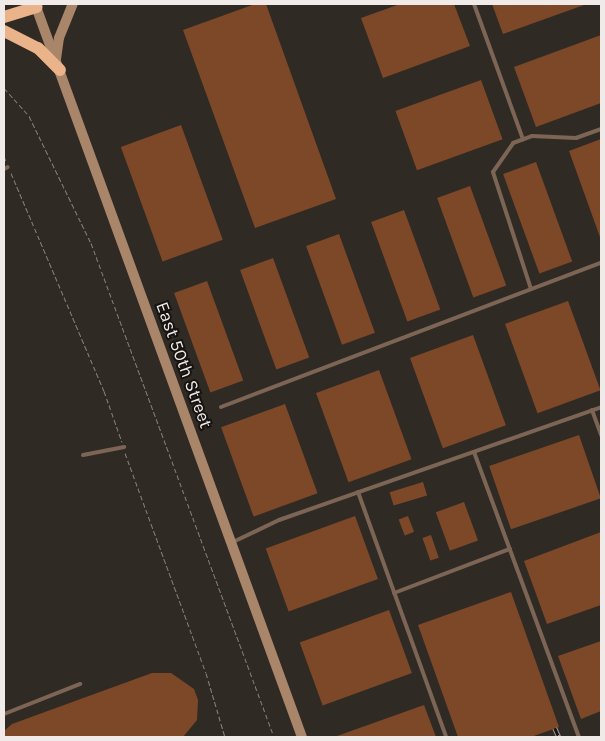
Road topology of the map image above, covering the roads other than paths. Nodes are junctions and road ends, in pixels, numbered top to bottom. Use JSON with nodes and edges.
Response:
{"nodes":[{"id":1,"x":73,"y":4,"type":"edge"},
{"id":2,"x":474,"y":4,"type":"edge"},
{"id":3,"x":39,"y":5,"type":"edge"},
{"id":4,"x":4,"y":17,"type":"edge"},
{"id":5,"x":4,"y":31,"type":"edge"},
{"id":6,"x":58,"y":65,"type":"junction"},
{"id":7,"x":601,"y":129,"type":"edge"},
{"id":8,"x":523,"y":139,"type":"junction"},
{"id":9,"x":601,"y":263,"type":"edge"},
{"id":10,"x":531,"y":289,"type":"junction"},
{"id":11,"x":221,"y":407,"type":"dead end"},
{"id":12,"x":601,"y":407,"type":"edge"},
{"id":13,"x":592,"y":410,"type":"junction"},
{"id":14,"x":601,"y":435,"type":"edge"},
{"id":15,"x":124,"y":447,"type":"dead end"},
{"id":16,"x":474,"y":452,"type":"junction"},
{"id":17,"x":83,"y":455,"type":"dead end"},
{"id":18,"x":358,"y":492,"type":"junction"},
{"id":19,"x":231,"y":542,"type":"junction"},
{"id":20,"x":510,"y":549,"type":"junction"},
{"id":21,"x":394,"y":593,"type":"junction"},
{"id":22,"x":80,"y":684,"type":"dead end"},
{"id":23,"x":4,"y":714,"type":"edge"},
{"id":24,"x":302,"y":737,"type":"edge"},
{"id":25,"x":446,"y":737,"type":"edge"},
{"id":26,"x":579,"y":737,"type":"edge"}],
"edges":[{"from":1,"to":6,"type":"main road"},
{"from":2,"to":8,"type":"lane"},
{"from":3,"to":4,"type":"highway"},
{"from":3,"to":6,"type":"main road","name":"East 50th Street"},
{"from":5,"to":6,"type":"highway"},
{"from":6,"to":19,"type":"main road","name":"East 50th Street"},
{"from":7,"to":8,"type":"lane"},
{"from":8,"to":10,"type":"lane"},
{"from":9,"to":10,"type":"lane"},
{"from":10,"to":11,"type":"lane"},
{"from":12,"to":13,"type":"lane"},
{"from":13,"to":14,"type":"lane"},
{"from":13,"to":16,"type":"lane"},
{"from":15,"to":17,"type":"lane"},
{"from":16,"to":18,"type":"lane"},
{"from":16,"to":20,"type":"lane"},
{"from":18,"to":19,"type":"lane"},
{"from":18,"to":21,"type":"lane"},
{"from":19,"to":24,"type":"main road","name":"East 50th Street"},
{"from":20,"to":21,"type":"lane"},
{"from":20,"to":26,"type":"lane"},
{"from":21,"to":25,"type":"lane"},
{"from":22,"to":23,"type":"lane"}]}
